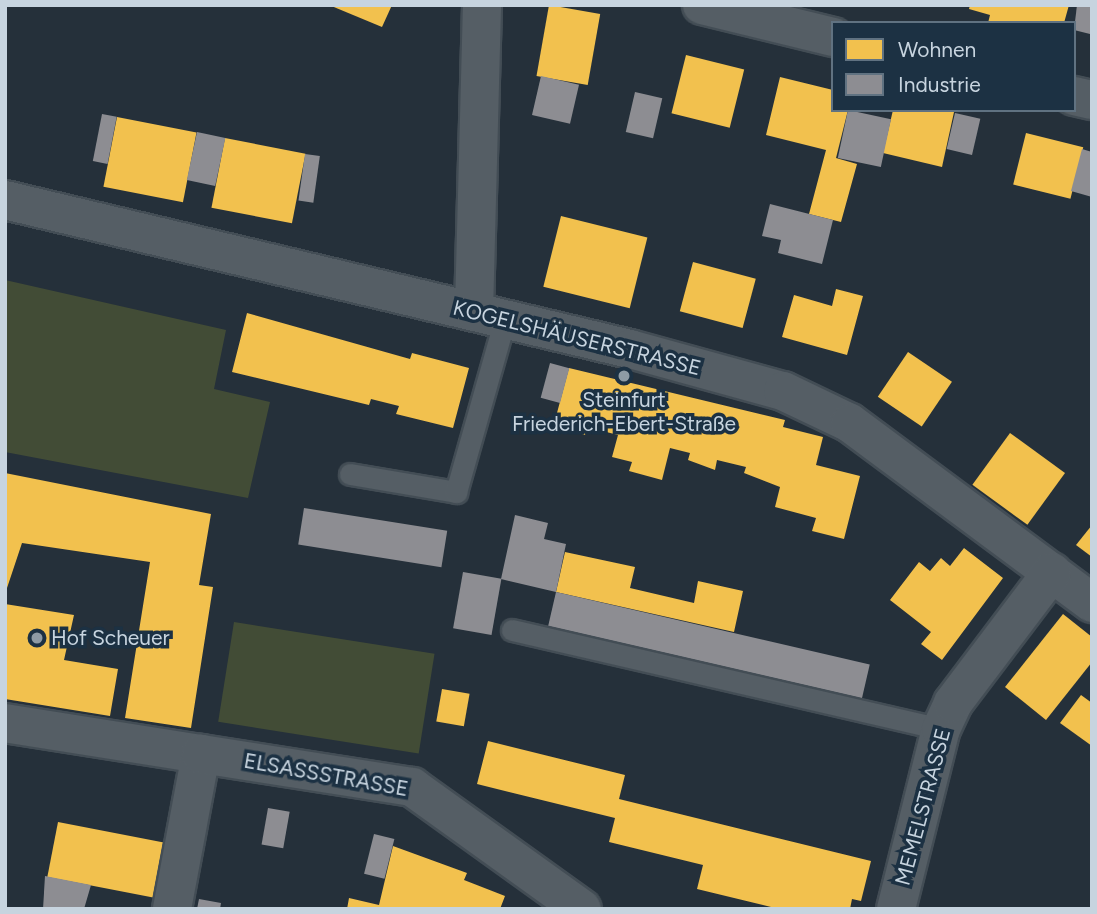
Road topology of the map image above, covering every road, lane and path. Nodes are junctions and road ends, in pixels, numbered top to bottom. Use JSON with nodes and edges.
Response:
{"nodes":[{"id":1,"x":482,"y":5,"type":"edge"},
{"id":2,"x":702,"y":5,"type":"edge"},
{"id":3,"x":831,"y":37,"type":"edge"},
{"id":4,"x":5,"y":200,"type":"edge"},
{"id":5,"x":489,"y":315,"type":"junction"},
{"id":6,"x":350,"y":474,"type":"dead end"},
{"id":7,"x":1052,"y":572,"type":"junction"},
{"id":8,"x":1092,"y":603,"type":"edge"},
{"id":9,"x":512,"y":630,"type":"dead end"},
{"id":10,"x":5,"y":723,"type":"edge"},
{"id":11,"x":941,"y":729,"type":"junction"},
{"id":12,"x":201,"y":754,"type":"junction"},
{"id":13,"x":173,"y":909,"type":"edge"},
{"id":14,"x":582,"y":909,"type":"edge"},
{"id":15,"x":896,"y":909,"type":"edge"}],
"edges":[{"from":1,"to":5,"type":"street"},
{"from":2,"to":3,"type":"street"},
{"from":4,"to":5,"type":"street","name":"KOGELSHÄUSERSTRASSE"},
{"from":5,"to":6,"type":"lane"},
{"from":5,"to":7,"type":"street","name":"KOGELSHÄUSERSTRASSE"},
{"from":7,"to":8,"type":"street","name":"KOGELSHÄUSERSTRASSE"},
{"from":7,"to":11,"type":"street","name":"MEMELSTRASSE"},
{"from":9,"to":11,"type":"lane"},
{"from":10,"to":12,"type":"street","name":"ELSASSSTRASSE"},
{"from":11,"to":15,"type":"street","name":"MEMELSTRASSE"},
{"from":12,"to":13,"type":"street"},
{"from":12,"to":14,"type":"street","name":"ELSASSSTRASSE"}]}
